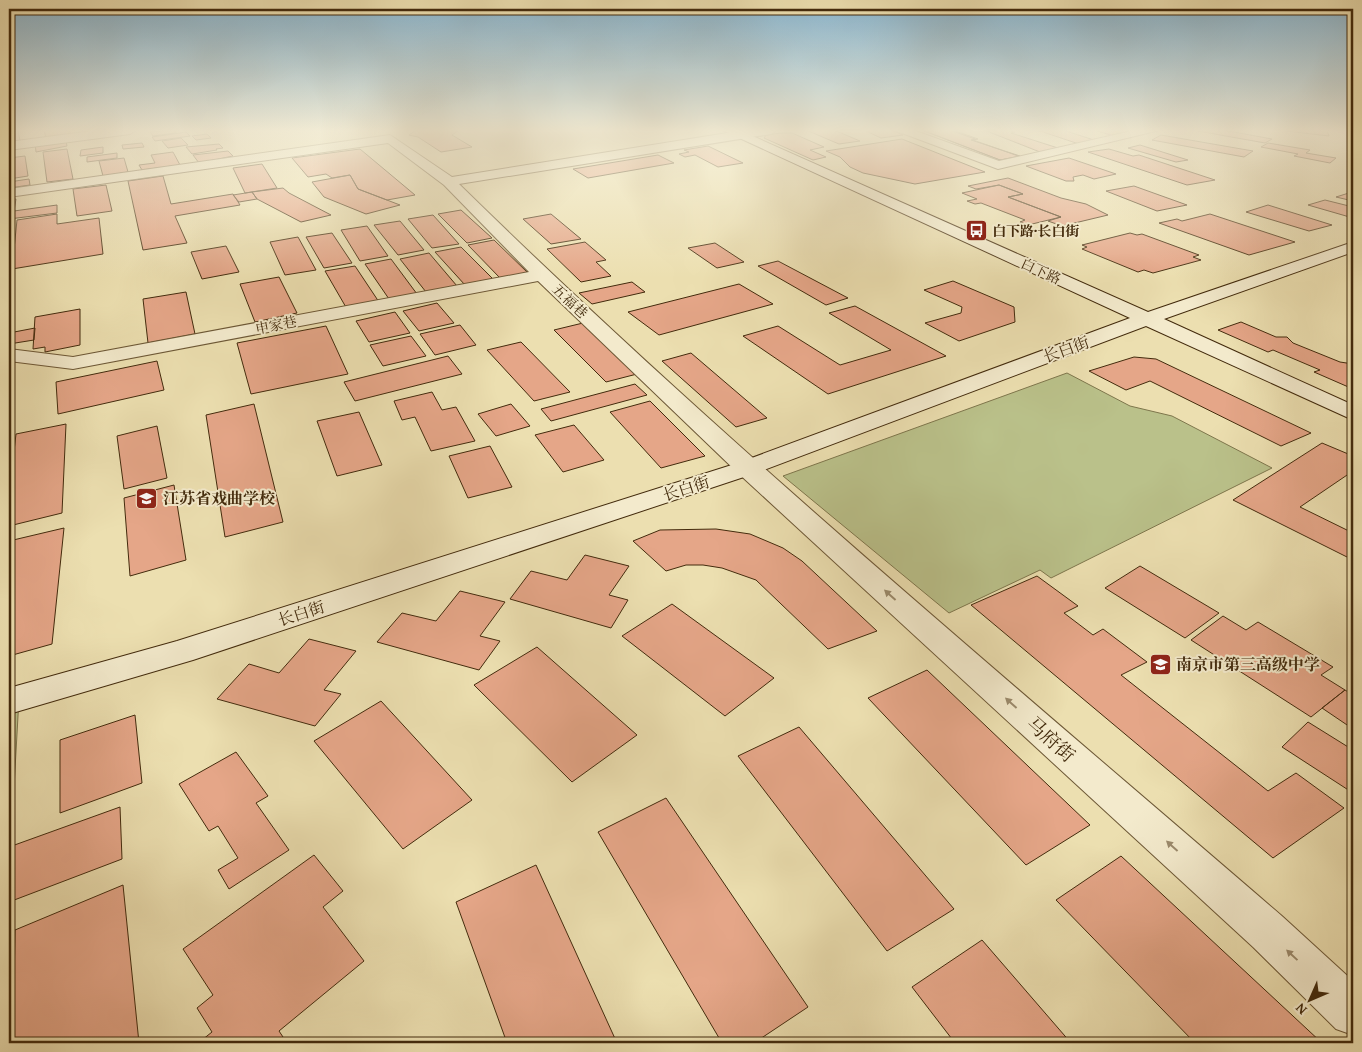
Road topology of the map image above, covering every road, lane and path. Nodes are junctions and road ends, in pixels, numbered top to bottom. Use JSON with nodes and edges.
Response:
{"nodes":[{"id":1,"x":102,"y":179,"type":"edge"},
{"id":2,"x":445,"y":179,"type":"edge"},
{"id":3,"x":466,"y":179,"type":"edge"},
{"id":4,"x":836,"y":179,"type":"edge"},
{"id":5,"x":449,"y":182,"type":"junction"},
{"id":6,"x":9,"y":192,"type":"edge"},
{"id":7,"x":1353,"y":247,"type":"edge"},
{"id":8,"x":542,"y":275,"type":"junction"},
{"id":9,"x":1146,"y":319,"type":"junction"},
{"id":10,"x":9,"y":355,"type":"edge"},
{"id":11,"x":1353,"y":413,"type":"edge"},
{"id":12,"x":747,"y":468,"type":"junction"},
{"id":13,"x":9,"y":701,"type":"edge"},
{"id":14,"x":1353,"y":1012,"type":"edge"}],
"edges":[{"from":1,"to":6,"type":"street","name":"五福巷"},
{"from":2,"to":5,"type":"street","name":"五福巷"},
{"from":3,"to":5,"type":"street"},
{"from":4,"to":9,"type":"street","name":"白下路"},
{"from":5,"to":8,"type":"street","name":"五福巷"},
{"from":7,"to":9,"type":"street","name":"长白街"},
{"from":8,"to":10,"type":"street","name":"申家巷"},
{"from":8,"to":12,"type":"street","name":"五福巷"},
{"from":9,"to":11,"type":"street","name":"白下路"},
{"from":9,"to":12,"type":"street","name":"长白街"},
{"from":12,"to":13,"type":"street","name":"长白街"},
{"from":14,"to":12,"type":"street","name":"马府街","one_way":true}]}
